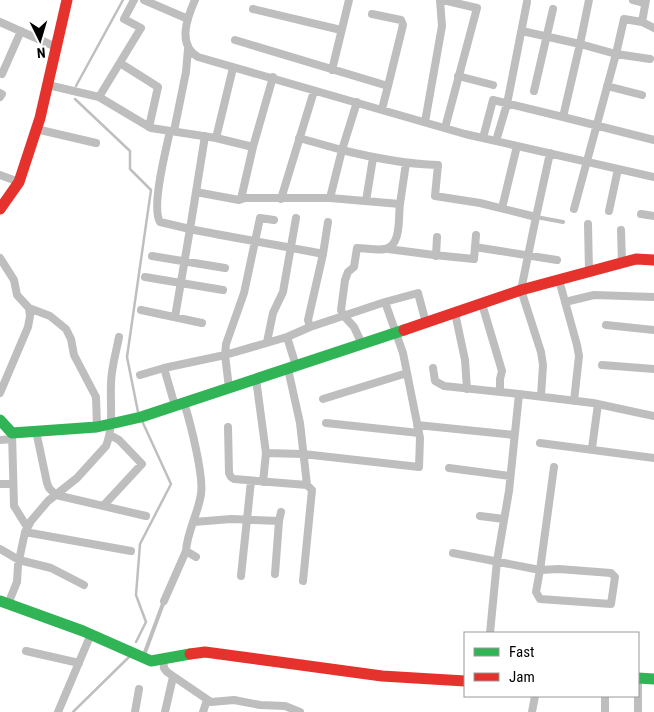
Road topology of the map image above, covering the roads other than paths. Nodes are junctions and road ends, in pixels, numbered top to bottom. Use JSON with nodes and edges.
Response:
{"nodes":[{"id":1,"x":67,"y":0,"type":"edge"},
{"id":2,"x":134,"y":0,"type":"edge"},
{"id":3,"x":144,"y":0,"type":"edge"},
{"id":4,"x":195,"y":0,"type":"edge"},
{"id":5,"x":349,"y":0,"type":"edge"},
{"id":6,"x":442,"y":0,"type":"edge"},
{"id":7,"x":589,"y":0,"type":"edge"},
{"id":8,"x":633,"y":0,"type":"edge"},
{"id":9,"x":646,"y":1,"type":"edge"},
{"id":10,"x":528,"y":2,"type":"dead end"},
{"id":11,"x":253,"y":9,"type":"dead end"},
{"id":12,"x":553,"y":9,"type":"dead end"},
{"id":13,"x":372,"y":14,"type":"dead end"},
{"id":14,"x":188,"y":19,"type":"junction"},
{"id":15,"x":0,"y":22,"type":"edge"},
{"id":16,"x":642,"y":22,"type":"junction"},
{"id":17,"x":654,"y":28,"type":"edge"},
{"id":18,"x":342,"y":30,"type":"junction"},
{"id":19,"x":21,"y":31,"type":"junction"},
{"id":20,"x":522,"y":31,"type":"junction"},
{"id":21,"x":547,"y":36,"type":"junction"},
{"id":22,"x":236,"y":40,"type":"dead end"},
{"id":23,"x":580,"y":44,"type":"junction"},
{"id":24,"x":56,"y":47,"type":"junction"},
{"id":25,"x":188,"y":49,"type":"junction"},
{"id":26,"x":616,"y":54,"type":"junction"},
{"id":27,"x":650,"y":59,"type":"dead end"},
{"id":28,"x":120,"y":63,"type":"junction"},
{"id":29,"x":233,"y":68,"type":"junction"},
{"id":30,"x":332,"y":70,"type":"junction"},
{"id":31,"x":2,"y":74,"type":"dead end"},
{"id":32,"x":458,"y":76,"type":"junction"},
{"id":33,"x":273,"y":77,"type":"junction"},
{"id":34,"x":493,"y":85,"type":"dead end"},
{"id":35,"x":48,"y":86,"type":"junction"},
{"id":36,"x":388,"y":86,"type":"junction"},
{"id":37,"x":607,"y":86,"type":"junction"},
{"id":38,"x":314,"y":91,"type":"junction"},
{"id":39,"x":534,"y":91,"type":"dead end"},
{"id":40,"x":0,"y":93,"type":"edge"},
{"id":41,"x":642,"y":95,"type":"dead end"},
{"id":42,"x":100,"y":96,"type":"junction"},
{"id":43,"x":0,"y":97,"type":"edge"},
{"id":44,"x":357,"y":102,"type":"junction"},
{"id":45,"x":507,"y":104,"type":"junction"},
{"id":46,"x":382,"y":109,"type":"junction"},
{"id":47,"x":563,"y":117,"type":"junction"},
{"id":48,"x":425,"y":122,"type":"junction"},
{"id":49,"x":596,"y":124,"type":"junction"},
{"id":50,"x":149,"y":127,"type":"junction"},
{"id":51,"x":445,"y":128,"type":"junction"},
{"id":52,"x":36,"y":130,"type":"junction"},
{"id":53,"x":172,"y":131,"type":"junction"},
{"id":54,"x":205,"y":136,"type":"junction"},
{"id":55,"x":216,"y":138,"type":"junction"},
{"id":56,"x":299,"y":138,"type":"junction"},
{"id":57,"x":483,"y":138,"type":"junction"},
{"id":58,"x":654,"y":140,"type":"edge"},
{"id":59,"x":496,"y":141,"type":"junction"},
{"id":60,"x":96,"y":143,"type":"dead end"},
{"id":61,"x":517,"y":146,"type":"junction"},
{"id":62,"x":253,"y":147,"type":"junction"},
{"id":63,"x":342,"y":150,"type":"junction"},
{"id":64,"x":550,"y":153,"type":"junction"},
{"id":65,"x":373,"y":158,"type":"junction"},
{"id":66,"x":586,"y":162,"type":"junction"},
{"id":67,"x":406,"y":163,"type":"junction"},
{"id":68,"x":618,"y":169,"type":"junction"},
{"id":69,"x":0,"y":174,"type":"edge"},
{"id":70,"x":654,"y":177,"type":"edge"},
{"id":71,"x":18,"y":182,"type":"junction"},
{"id":72,"x":196,"y":192,"type":"junction"},
{"id":73,"x":330,"y":198,"type":"junction"},
{"id":74,"x":241,"y":199,"type":"junction"},
{"id":75,"x":281,"y":199,"type":"junction"},
{"id":76,"x":366,"y":201,"type":"junction"},
{"id":77,"x":400,"y":204,"type":"junction"},
{"id":78,"x":502,"y":208,"type":"junction"},
{"id":79,"x":0,"y":209,"type":"edge"},
{"id":80,"x":574,"y":209,"type":"dead end"},
{"id":81,"x":609,"y":211,"type":"dead end"},
{"id":82,"x":641,"y":214,"type":"dead end"},
{"id":83,"x":654,"y":216,"type":"edge"},
{"id":84,"x":536,"y":217,"type":"junction"},
{"id":85,"x":296,"y":218,"type":"dead end"},
{"id":86,"x":274,"y":220,"type":"dead end"},
{"id":87,"x":328,"y":222,"type":"dead end"},
{"id":88,"x":563,"y":222,"type":"dead end"},
{"id":89,"x":588,"y":224,"type":"dead end"},
{"id":90,"x":190,"y":229,"type":"junction"},
{"id":91,"x":621,"y":230,"type":"dead end"},
{"id":92,"x":476,"y":235,"type":"dead end"},
{"id":93,"x":437,"y":237,"type":"dead end"},
{"id":94,"x":254,"y":242,"type":"junction"},
{"id":95,"x":290,"y":247,"type":"junction"},
{"id":96,"x":476,"y":247,"type":"junction"},
{"id":97,"x":388,"y":248,"type":"junction"},
{"id":98,"x":323,"y":254,"type":"junction"},
{"id":99,"x":152,"y":256,"type":"dead end"},
{"id":100,"x":436,"y":256,"type":"junction"},
{"id":101,"x":528,"y":256,"type":"junction"},
{"id":102,"x":0,"y":258,"type":"edge"},
{"id":103,"x":557,"y":260,"type":"dead end"},
{"id":104,"x":654,"y":260,"type":"edge"},
{"id":105,"x":184,"y":262,"type":"junction"},
{"id":106,"x":622,"y":262,"type":"junction"},
{"id":107,"x":225,"y":268,"type":"dead end"},
{"id":108,"x":589,"y":271,"type":"junction"},
{"id":109,"x":145,"y":277,"type":"dead end"},
{"id":110,"x":559,"y":280,"type":"junction"},
{"id":111,"x":181,"y":283,"type":"junction"},
{"id":112,"x":223,"y":290,"type":"dead end"},
{"id":113,"x":521,"y":290,"type":"junction"},
{"id":114,"x":654,"y":297,"type":"edge"},
{"id":115,"x":384,"y":302,"type":"junction"},
{"id":116,"x":564,"y":302,"type":"junction"},
{"id":117,"x":482,"y":304,"type":"junction"},
{"id":118,"x":29,"y":308,"type":"junction"},
{"id":119,"x":141,"y":310,"type":"dead end"},
{"id":120,"x":455,"y":313,"type":"junction"},
{"id":121,"x":344,"y":316,"type":"junction"},
{"id":122,"x":175,"y":317,"type":"junction"},
{"id":123,"x":202,"y":323,"type":"dead end"},
{"id":124,"x":426,"y":323,"type":"junction"},
{"id":125,"x":606,"y":325,"type":"dead end"},
{"id":126,"x":310,"y":327,"type":"junction"},
{"id":127,"x":654,"y":330,"type":"edge"},
{"id":128,"x":395,"y":333,"type":"junction"},
{"id":129,"x":287,"y":337,"type":"junction"},
{"id":130,"x":119,"y":338,"type":"dead end"},
{"id":131,"x":267,"y":342,"type":"junction"},
{"id":132,"x":362,"y":344,"type":"junction"},
{"id":133,"x":225,"y":355,"type":"junction"},
{"id":134,"x":602,"y":365,"type":"dead end"},
{"id":135,"x":164,"y":368,"type":"junction"},
{"id":136,"x":292,"y":368,"type":"junction"},
{"id":137,"x":433,"y":368,"type":"dead end"},
{"id":138,"x":654,"y":369,"type":"edge"},
{"id":139,"x":406,"y":373,"type":"junction"},
{"id":140,"x":140,"y":375,"type":"dead end"},
{"id":141,"x":256,"y":380,"type":"junction"},
{"id":142,"x":230,"y":388,"type":"junction"},
{"id":143,"x":467,"y":389,"type":"junction"},
{"id":144,"x":500,"y":392,"type":"junction"},
{"id":145,"x":0,"y":393,"type":"edge"},
{"id":146,"x":519,"y":394,"type":"junction"},
{"id":147,"x":541,"y":396,"type":"junction"},
{"id":148,"x":323,"y":399,"type":"dead end"},
{"id":149,"x":574,"y":401,"type":"junction"},
{"id":150,"x":180,"y":404,"type":"junction"},
{"id":151,"x":598,"y":404,"type":"junction"},
{"id":152,"x":654,"y":416,"type":"edge"},
{"id":153,"x":0,"y":420,"type":"edge"},
{"id":154,"x":326,"y":424,"type":"dead end"},
{"id":155,"x":417,"y":425,"type":"junction"},
{"id":156,"x":97,"y":427,"type":"junction"},
{"id":157,"x":228,"y":427,"type":"dead end"},
{"id":158,"x":110,"y":430,"type":"junction"},
{"id":159,"x":36,"y":431,"type":"junction"},
{"id":160,"x":419,"y":433,"type":"junction"},
{"id":161,"x":12,"y":436,"type":"junction"},
{"id":162,"x":514,"y":436,"type":"junction"},
{"id":163,"x":0,"y":440,"type":"edge"},
{"id":164,"x":540,"y":443,"type":"dead end"},
{"id":165,"x":592,"y":448,"type":"junction"},
{"id":166,"x":266,"y":453,"type":"junction"},
{"id":167,"x":303,"y":454,"type":"junction"},
{"id":168,"x":654,"y":458,"type":"edge"},
{"id":169,"x":554,"y":467,"type":"dead end"},
{"id":170,"x":448,"y":468,"type":"dead end"},
{"id":171,"x":510,"y":476,"type":"junction"},
{"id":172,"x":251,"y":481,"type":"junction"},
{"id":173,"x":263,"y":482,"type":"junction"},
{"id":174,"x":0,"y":484,"type":"edge"},
{"id":175,"x":13,"y":484,"type":"junction"},
{"id":176,"x":306,"y":485,"type":"junction"},
{"id":177,"x":56,"y":495,"type":"junction"},
{"id":178,"x":103,"y":506,"type":"junction"},
{"id":179,"x":280,"y":512,"type":"dead end"},
{"id":180,"x":146,"y":516,"type":"dead end"},
{"id":181,"x":480,"y":516,"type":"dead end"},
{"id":182,"x":246,"y":519,"type":"junction"},
{"id":183,"x":504,"y":519,"type":"junction"},
{"id":184,"x":279,"y":521,"type":"junction"},
{"id":185,"x":194,"y":522,"type":"junction"},
{"id":186,"x":26,"y":529,"type":"junction"},
{"id":187,"x":0,"y":549,"type":"edge"},
{"id":188,"x":130,"y":551,"type":"dead end"},
{"id":189,"x":186,"y":551,"type":"junction"},
{"id":190,"x":452,"y":553,"type":"dead end"},
{"id":191,"x":196,"y":557,"type":"dead end"},
{"id":192,"x":19,"y":560,"type":"junction"},
{"id":193,"x":497,"y":561,"type":"junction"},
{"id":194,"x":540,"y":570,"type":"junction"},
{"id":195,"x":275,"y":574,"type":"dead end"},
{"id":196,"x":242,"y":576,"type":"dead end"},
{"id":197,"x":303,"y":581,"type":"dead end"},
{"id":198,"x":84,"y":585,"type":"dead end"},
{"id":199,"x":164,"y":601,"type":"joint"},
{"id":200,"x":4,"y":603,"type":"edge"},
{"id":201,"x":490,"y":632,"type":"edge"},
{"id":202,"x":91,"y":634,"type":"junction"},
{"id":203,"x":26,"y":651,"type":"dead end"},
{"id":204,"x":143,"y":657,"type":"junction"},
{"id":205,"x":164,"y":658,"type":"junction"},
{"id":206,"x":79,"y":663,"type":"junction"},
{"id":207,"x":173,"y":677,"type":"junction"},
{"id":208,"x":639,"y":678,"type":"edge"},
{"id":209,"x":654,"y":679,"type":"edge"},
{"id":210,"x":464,"y":680,"type":"edge"},
{"id":211,"x":139,"y":689,"type":"dead end"},
{"id":212,"x":535,"y":697,"type":"edge"},
{"id":213,"x":605,"y":697,"type":"edge"},
{"id":214,"x":638,"y":697,"type":"edge"},
{"id":215,"x":208,"y":700,"type":"junction"},
{"id":216,"x":58,"y":712,"type":"edge"},
{"id":217,"x":134,"y":712,"type":"edge"},
{"id":218,"x":165,"y":712,"type":"edge"},
{"id":219,"x":203,"y":712,"type":"edge"},
{"id":220,"x":300,"y":712,"type":"edge"},
{"id":221,"x":532,"y":712,"type":"edge"},
{"id":222,"x":605,"y":712,"type":"edge"},
{"id":223,"x":638,"y":712,"type":"edge"}],
"edges":[{"from":1,"to":24,"type":"street"},
{"from":2,"to":28,"type":"street"},
{"from":3,"to":14,"type":"street"},
{"from":4,"to":14,"type":"street"},
{"from":5,"to":18,"type":"street"},
{"from":6,"to":32,"type":"street"},
{"from":6,"to":48,"type":"street"},
{"from":7,"to":23,"type":"street"},
{"from":8,"to":9,"type":"street"},
{"from":9,"to":16,"type":"street"},
{"from":10,"to":20,"type":"street"},
{"from":11,"to":18,"type":"street"},
{"from":12,"to":21,"type":"street"},
{"from":13,"to":36,"type":"street"},
{"from":14,"to":25,"type":"street"},
{"from":15,"to":19,"type":"street"},
{"from":16,"to":17,"type":"street"},
{"from":16,"to":26,"type":"street"},
{"from":18,"to":30,"type":"street"},
{"from":19,"to":24,"type":"street"},
{"from":19,"to":31,"type":"street"},
{"from":20,"to":21,"type":"street"},
{"from":20,"to":45,"type":"street"},
{"from":21,"to":23,"type":"street"},
{"from":21,"to":39,"type":"street"},
{"from":22,"to":30,"type":"street"},
{"from":23,"to":26,"type":"street"},
{"from":23,"to":47,"type":"street"},
{"from":24,"to":35,"type":"street"},
{"from":25,"to":29,"type":"street"},
{"from":25,"to":53,"type":"street"},
{"from":26,"to":27,"type":"street"},
{"from":26,"to":37,"type":"street"},
{"from":28,"to":42,"type":"street"},
{"from":28,"to":50,"type":"street"},
{"from":29,"to":33,"type":"street"},
{"from":29,"to":55,"type":"street"},
{"from":30,"to":36,"type":"street"},
{"from":32,"to":34,"type":"street"},
{"from":32,"to":51,"type":"street"},
{"from":33,"to":38,"type":"street"},
{"from":33,"to":62,"type":"street"},
{"from":35,"to":42,"type":"street"},
{"from":35,"to":52,"type":"street"},
{"from":36,"to":46,"type":"street"},
{"from":37,"to":41,"type":"street"},
{"from":37,"to":49,"type":"street"},
{"from":38,"to":44,"type":"street"},
{"from":38,"to":56,"type":"street"},
{"from":40,"to":43,"type":"street"},
{"from":42,"to":50,"type":"street"},
{"from":44,"to":46,"type":"street"},
{"from":44,"to":63,"type":"street"},
{"from":45,"to":47,"type":"street"},
{"from":45,"to":57,"type":"street"},
{"from":45,"to":59,"type":"street"},
{"from":46,"to":48,"type":"street"},
{"from":47,"to":49,"type":"street"},
{"from":48,"to":51,"type":"street"},
{"from":49,"to":58,"type":"street"},
{"from":49,"to":66,"type":"street"},
{"from":50,"to":53,"type":"street"},
{"from":51,"to":57,"type":"street"},
{"from":52,"to":60,"type":"street"},
{"from":52,"to":71,"type":"street"},
{"from":53,"to":54,"type":"street"},
{"from":53,"to":90,"type":"street"},
{"from":54,"to":55,"type":"street"},
{"from":54,"to":72,"type":"street"},
{"from":55,"to":62,"type":"street"},
{"from":56,"to":63,"type":"street"},
{"from":56,"to":75,"type":"street"},
{"from":57,"to":59,"type":"street"},
{"from":59,"to":61,"type":"street"},
{"from":61,"to":64,"type":"street"},
{"from":61,"to":78,"type":"street"},
{"from":62,"to":74,"type":"street"},
{"from":63,"to":65,"type":"street"},
{"from":63,"to":73,"type":"street"},
{"from":64,"to":66,"type":"street"},
{"from":64,"to":84,"type":"street"},
{"from":65,"to":67,"type":"street"},
{"from":65,"to":76,"type":"street"},
{"from":66,"to":68,"type":"street"},
{"from":66,"to":80,"type":"street"},
{"from":67,"to":77,"type":"street"},
{"from":67,"to":78,"type":"street"},
{"from":68,"to":70,"type":"street"},
{"from":68,"to":81,"type":"street"},
{"from":69,"to":71,"type":"street"},
{"from":71,"to":79,"type":"street"},
{"from":72,"to":74,"type":"street"},
{"from":72,"to":90,"type":"street"},
{"from":73,"to":75,"type":"street"},
{"from":73,"to":76,"type":"street"},
{"from":74,"to":75,"type":"street"},
{"from":76,"to":77,"type":"street"},
{"from":77,"to":97,"type":"street"},
{"from":78,"to":84,"type":"street"},
{"from":82,"to":83,"type":"street"},
{"from":84,"to":88,"type":"lane"},
{"from":84,"to":101,"type":"street"},
{"from":85,"to":95,"type":"street"},
{"from":86,"to":94,"type":"street"},
{"from":87,"to":98,"type":"street"},
{"from":89,"to":108,"type":"street"},
{"from":90,"to":94,"type":"street"},
{"from":90,"to":105,"type":"street"},
{"from":91,"to":106,"type":"street"},
{"from":92,"to":96,"type":"street"},
{"from":93,"to":100,"type":"street"},
{"from":94,"to":95,"type":"street"},
{"from":94,"to":133,"type":"street"},
{"from":95,"to":98,"type":"street"},
{"from":95,"to":131,"type":"street"},
{"from":96,"to":100,"type":"street"},
{"from":96,"to":101,"type":"street"},
{"from":97,"to":100,"type":"street"},
{"from":97,"to":121,"type":"street"},
{"from":98,"to":126,"type":"street"},
{"from":99,"to":105,"type":"street"},
{"from":101,"to":103,"type":"street"},
{"from":101,"to":113,"type":"street"},
{"from":102,"to":118,"type":"street"},
{"from":104,"to":106,"type":"street"},
{"from":105,"to":107,"type":"street"},
{"from":105,"to":111,"type":"street"},
{"from":106,"to":108,"type":"street"},
{"from":108,"to":110,"type":"street"},
{"from":109,"to":111,"type":"street"},
{"from":110,"to":113,"type":"street"},
{"from":110,"to":116,"type":"street"},
{"from":111,"to":112,"type":"street"},
{"from":111,"to":122,"type":"street"},
{"from":113,"to":117,"type":"street"},
{"from":113,"to":147,"type":"street"},
{"from":114,"to":116,"type":"street"},
{"from":115,"to":121,"type":"street"},
{"from":115,"to":124,"type":"street"},
{"from":115,"to":128,"type":"street"},
{"from":116,"to":149,"type":"street"},
{"from":117,"to":120,"type":"street"},
{"from":117,"to":144,"type":"street"},
{"from":118,"to":145,"type":"street"},
{"from":118,"to":156,"type":"street"},
{"from":119,"to":122,"type":"street"},
{"from":120,"to":124,"type":"street"},
{"from":120,"to":143,"type":"street"},
{"from":121,"to":126,"type":"street"},
{"from":121,"to":132,"type":"street"},
{"from":122,"to":123,"type":"street"},
{"from":124,"to":128,"type":"street"},
{"from":125,"to":127,"type":"street"},
{"from":126,"to":129,"type":"street"},
{"from":128,"to":132,"type":"street"},
{"from":128,"to":139,"type":"street"},
{"from":129,"to":131,"type":"street"},
{"from":129,"to":136,"type":"street"},
{"from":130,"to":158,"type":"street"},
{"from":131,"to":133,"type":"street"},
{"from":132,"to":136,"type":"street"},
{"from":133,"to":135,"type":"street"},
{"from":133,"to":142,"type":"street"},
{"from":134,"to":138,"type":"street"},
{"from":135,"to":140,"type":"street"},
{"from":135,"to":150,"type":"street"},
{"from":136,"to":141,"type":"street"},
{"from":136,"to":167,"type":"street"},
{"from":137,"to":143,"type":"street"},
{"from":139,"to":148,"type":"street"},
{"from":139,"to":155,"type":"street"},
{"from":141,"to":142,"type":"street"},
{"from":141,"to":166,"type":"street"},
{"from":142,"to":150,"type":"street"},
{"from":143,"to":144,"type":"street"},
{"from":144,"to":146,"type":"street"},
{"from":146,"to":147,"type":"street"},
{"from":146,"to":162,"type":"street"},
{"from":147,"to":149,"type":"street"},
{"from":149,"to":151,"type":"street"},
{"from":150,"to":158,"type":"street"},
{"from":150,"to":185,"type":"street"},
{"from":151,"to":152,"type":"street"},
{"from":151,"to":165,"type":"street"},
{"from":153,"to":161,"type":"street"},
{"from":154,"to":160,"type":"street"},
{"from":155,"to":160,"type":"street"},
{"from":155,"to":162,"type":"street"},
{"from":156,"to":158,"type":"street"},
{"from":156,"to":159,"type":"street"},
{"from":157,"to":172,"type":"street"},
{"from":158,"to":177,"type":"street"},
{"from":158,"to":178,"type":"street"},
{"from":159,"to":161,"type":"street"},
{"from":159,"to":177,"type":"street"},
{"from":160,"to":167,"type":"street"},
{"from":161,"to":163,"type":"street"},
{"from":161,"to":175,"type":"street"},
{"from":162,"to":171,"type":"street"},
{"from":164,"to":165,"type":"street"},
{"from":165,"to":168,"type":"street"},
{"from":166,"to":167,"type":"street"},
{"from":166,"to":173,"type":"street"},
{"from":167,"to":176,"type":"street"},
{"from":169,"to":194,"type":"street"},
{"from":170,"to":171,"type":"street"},
{"from":171,"to":183,"type":"street"},
{"from":172,"to":173,"type":"street"},
{"from":172,"to":182,"type":"street"},
{"from":173,"to":176,"type":"street"},
{"from":174,"to":175,"type":"street"},
{"from":175,"to":186,"type":"street"},
{"from":176,"to":197,"type":"street"},
{"from":177,"to":178,"type":"street"},
{"from":177,"to":186,"type":"street"},
{"from":178,"to":180,"type":"street"},
{"from":179,"to":184,"type":"street"},
{"from":181,"to":183,"type":"street"},
{"from":182,"to":184,"type":"street"},
{"from":182,"to":185,"type":"street"},
{"from":182,"to":196,"type":"street"},
{"from":183,"to":193,"type":"street"},
{"from":184,"to":195,"type":"street"},
{"from":185,"to":189,"type":"street"},
{"from":186,"to":188,"type":"street"},
{"from":186,"to":192,"type":"street"},
{"from":187,"to":192,"type":"street"},
{"from":189,"to":191,"type":"street"},
{"from":189,"to":199,"type":"street"},
{"from":190,"to":193,"type":"street"},
{"from":192,"to":198,"type":"street"},
{"from":192,"to":200,"type":"street"},
{"from":193,"to":194,"type":"street"},
{"from":193,"to":201,"type":"street"},
{"from":194,"to":194,"type":"street"},
{"from":199,"to":204,"type":"lane"},
{"from":200,"to":202,"type":"street"},
{"from":202,"to":204,"type":"street"},
{"from":202,"to":206,"type":"street"},
{"from":203,"to":206,"type":"street"},
{"from":204,"to":205,"type":"street"},
{"from":205,"to":207,"type":"street"},
{"from":205,"to":210,"type":"street"},
{"from":206,"to":216,"type":"street"},
{"from":207,"to":215,"type":"street"},
{"from":207,"to":218,"type":"street"},
{"from":208,"to":209,"type":"street"},
{"from":211,"to":217,"type":"street"},
{"from":212,"to":221,"type":"street"},
{"from":213,"to":222,"type":"street"},
{"from":214,"to":223,"type":"street"},
{"from":215,"to":219,"type":"street"},
{"from":215,"to":220,"type":"street"}]}
